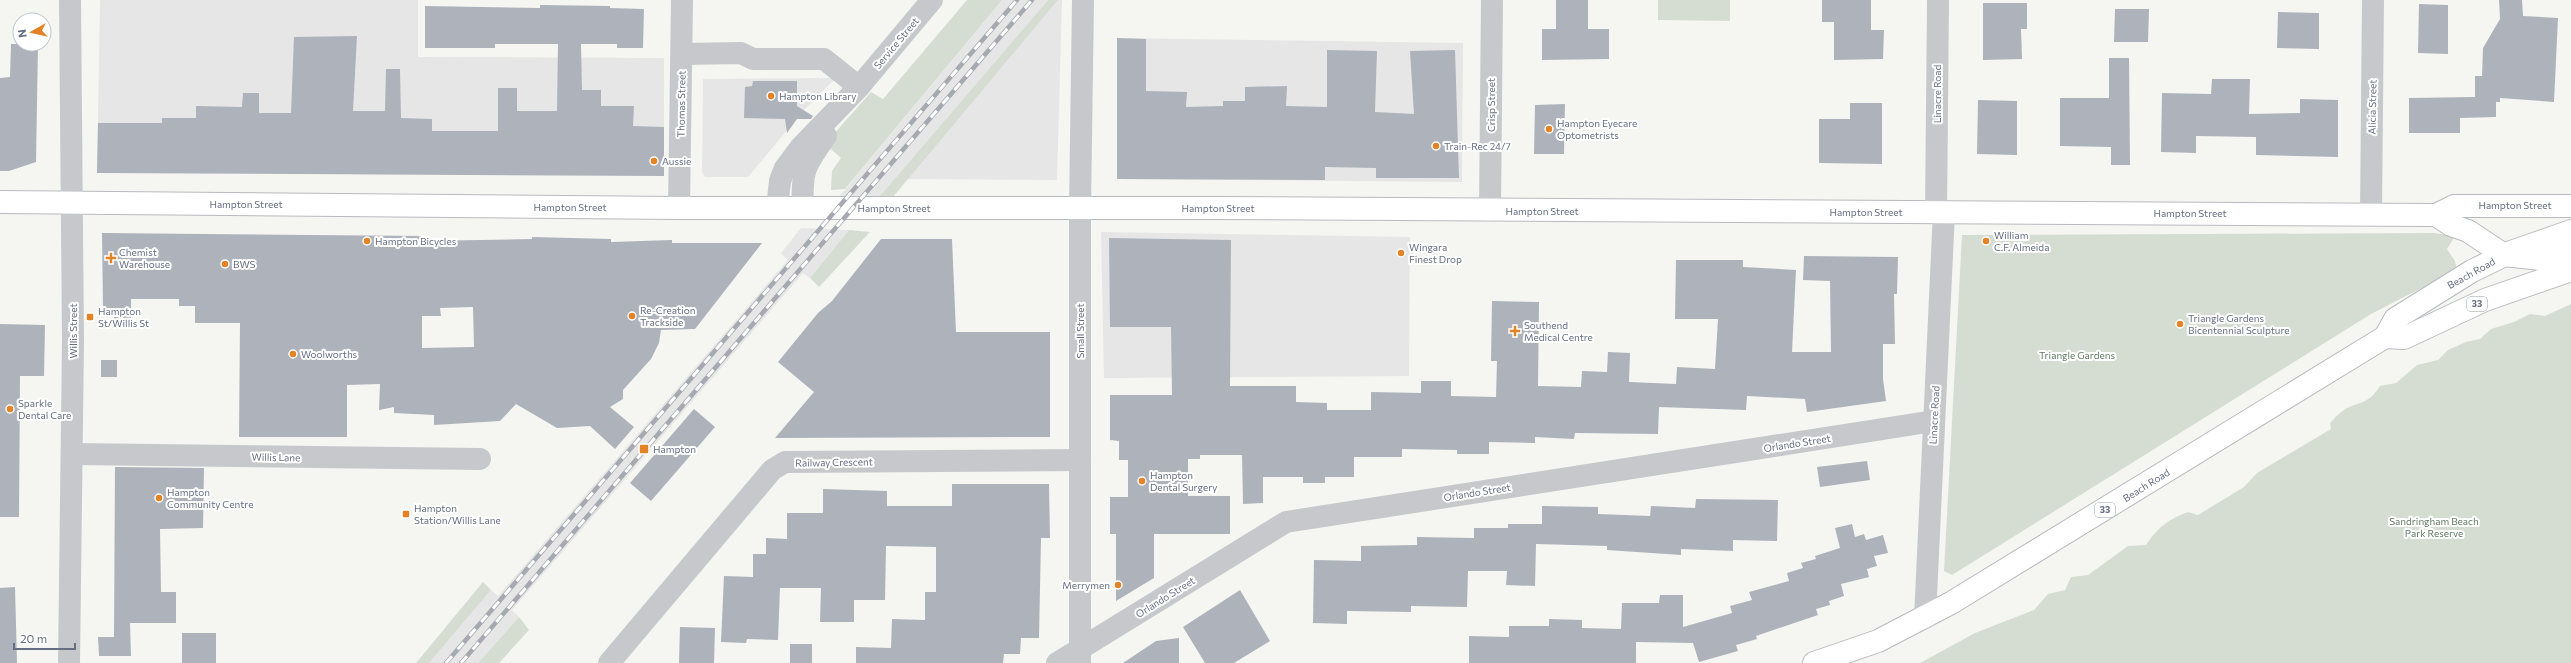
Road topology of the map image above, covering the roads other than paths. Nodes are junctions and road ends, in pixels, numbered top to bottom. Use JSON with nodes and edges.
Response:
{"nodes":[{"id":1,"x":70,"y":0,"type":"edge"},
{"id":2,"x":682,"y":0,"type":"edge"},
{"id":3,"x":932,"y":0,"type":"edge"},
{"id":4,"x":1083,"y":0,"type":"edge"},
{"id":5,"x":1492,"y":0,"type":"edge"},
{"id":6,"x":1938,"y":0,"type":"edge"},
{"id":7,"x":2373,"y":0,"type":"edge"},
{"id":8,"x":682,"y":54,"type":"junction"},
{"id":9,"x":859,"y":87,"type":"junction"},
{"id":10,"x":0,"y":202,"type":"edge"},
{"id":11,"x":73,"y":202,"type":"junction"},
{"id":12,"x":2571,"y":206,"type":"edge"},
{"id":13,"x":679,"y":208,"type":"junction"},
{"id":14,"x":777,"y":208,"type":"junction"},
{"id":15,"x":803,"y":208,"type":"junction"},
{"id":16,"x":1080,"y":208,"type":"junction"},
{"id":17,"x":1490,"y":210,"type":"junction"},
{"id":18,"x":1940,"y":213,"type":"junction"},
{"id":19,"x":2371,"y":214,"type":"junction"},
{"id":20,"x":2436,"y":214,"type":"junction"},
{"id":21,"x":2571,"y":231,"type":"edge"},
{"id":22,"x":2571,"y":253,"type":"edge"},
{"id":23,"x":2504,"y":255,"type":"junction"},
{"id":24,"x":2571,"y":270,"type":"edge"},
{"id":25,"x":2385,"y":337,"type":"junction"},
{"id":26,"x":1934,"y":421,"type":"junction"},
{"id":27,"x":72,"y":454,"type":"junction"},
{"id":28,"x":480,"y":459,"type":"dead end"},
{"id":29,"x":1079,"y":460,"type":"junction"},
{"id":30,"x":1925,"y":618,"type":"junction"},
{"id":31,"x":1080,"y":657,"type":"edge"},
{"id":32,"x":69,"y":663,"type":"edge"},
{"id":33,"x":609,"y":663,"type":"edge"},
{"id":34,"x":1057,"y":663,"type":"edge"},
{"id":35,"x":1814,"y":663,"type":"edge"}],
"edges":[{"from":1,"to":11,"type":"street","name":"Willis Street"},
{"from":2,"to":8,"type":"street","name":"Thomas Street"},
{"from":3,"to":9,"type":"street","name":"Service Street"},
{"from":4,"to":16,"type":"street","name":"Small Street"},
{"from":5,"to":17,"type":"street","name":"Crisp Street"},
{"from":6,"to":18,"type":"street","name":"Linacre Road"},
{"from":7,"to":19,"type":"street","name":"Alicia Street"},
{"from":8,"to":9,"type":"street"},
{"from":8,"to":13,"type":"street","name":"Thomas Street"},
{"from":9,"to":14,"type":"street","name":"Service Street"},
{"from":9,"to":15,"type":"street","name":"Service Street"},
{"from":10,"to":11,"type":"main road","name":"Hampton Street"},
{"from":11,"to":13,"type":"main road","name":"Hampton Street"},
{"from":11,"to":27,"type":"street","name":"Willis Street"},
{"from":12,"to":20,"type":"main road","name":"Hampton Street"},
{"from":13,"to":14,"type":"main road","name":"Hampton Street"},
{"from":14,"to":15,"type":"main road","name":"Hampton Street"},
{"from":15,"to":16,"type":"main road","name":"Hampton Street"},
{"from":16,"to":17,"type":"main road","name":"Hampton Street"},
{"from":16,"to":29,"type":"street","name":"Small Street"},
{"from":17,"to":18,"type":"main road","name":"Hampton Street"},
{"from":18,"to":19,"type":"main road","name":"Hampton Street"},
{"from":18,"to":26,"type":"street","name":"Linacre Road"},
{"from":19,"to":20,"type":"main road","name":"Hampton Street"},
{"from":20,"to":23,"type":"main road"},
{"from":21,"to":23,"type":"main road","name":"Beach Road","number":"33"},
{"from":22,"to":23,"type":"main road"},
{"from":23,"to":25,"type":"main road","name":"Beach Road","number":"33"},
{"from":24,"to":25,"type":"main road","number":"33"},
{"from":25,"to":30,"type":"main road","name":"Beach Road","number":"33"},
{"from":26,"to":30,"type":"street","name":"Linacre Road"},
{"from":26,"to":31,"type":"street","name":"Orlando Street"},
{"from":27,"to":28,"type":"street","name":"Willis Lane"},
{"from":27,"to":32,"type":"street","name":"Willis Street"},
{"from":29,"to":31,"type":"street","name":"Small Street"},
{"from":29,"to":33,"type":"street","name":"Railway Crescent"},
{"from":30,"to":35,"type":"main road","name":"Beach Road","number":"33"},
{"from":31,"to":34,"type":"street","name":"Orlando Street"}]}
